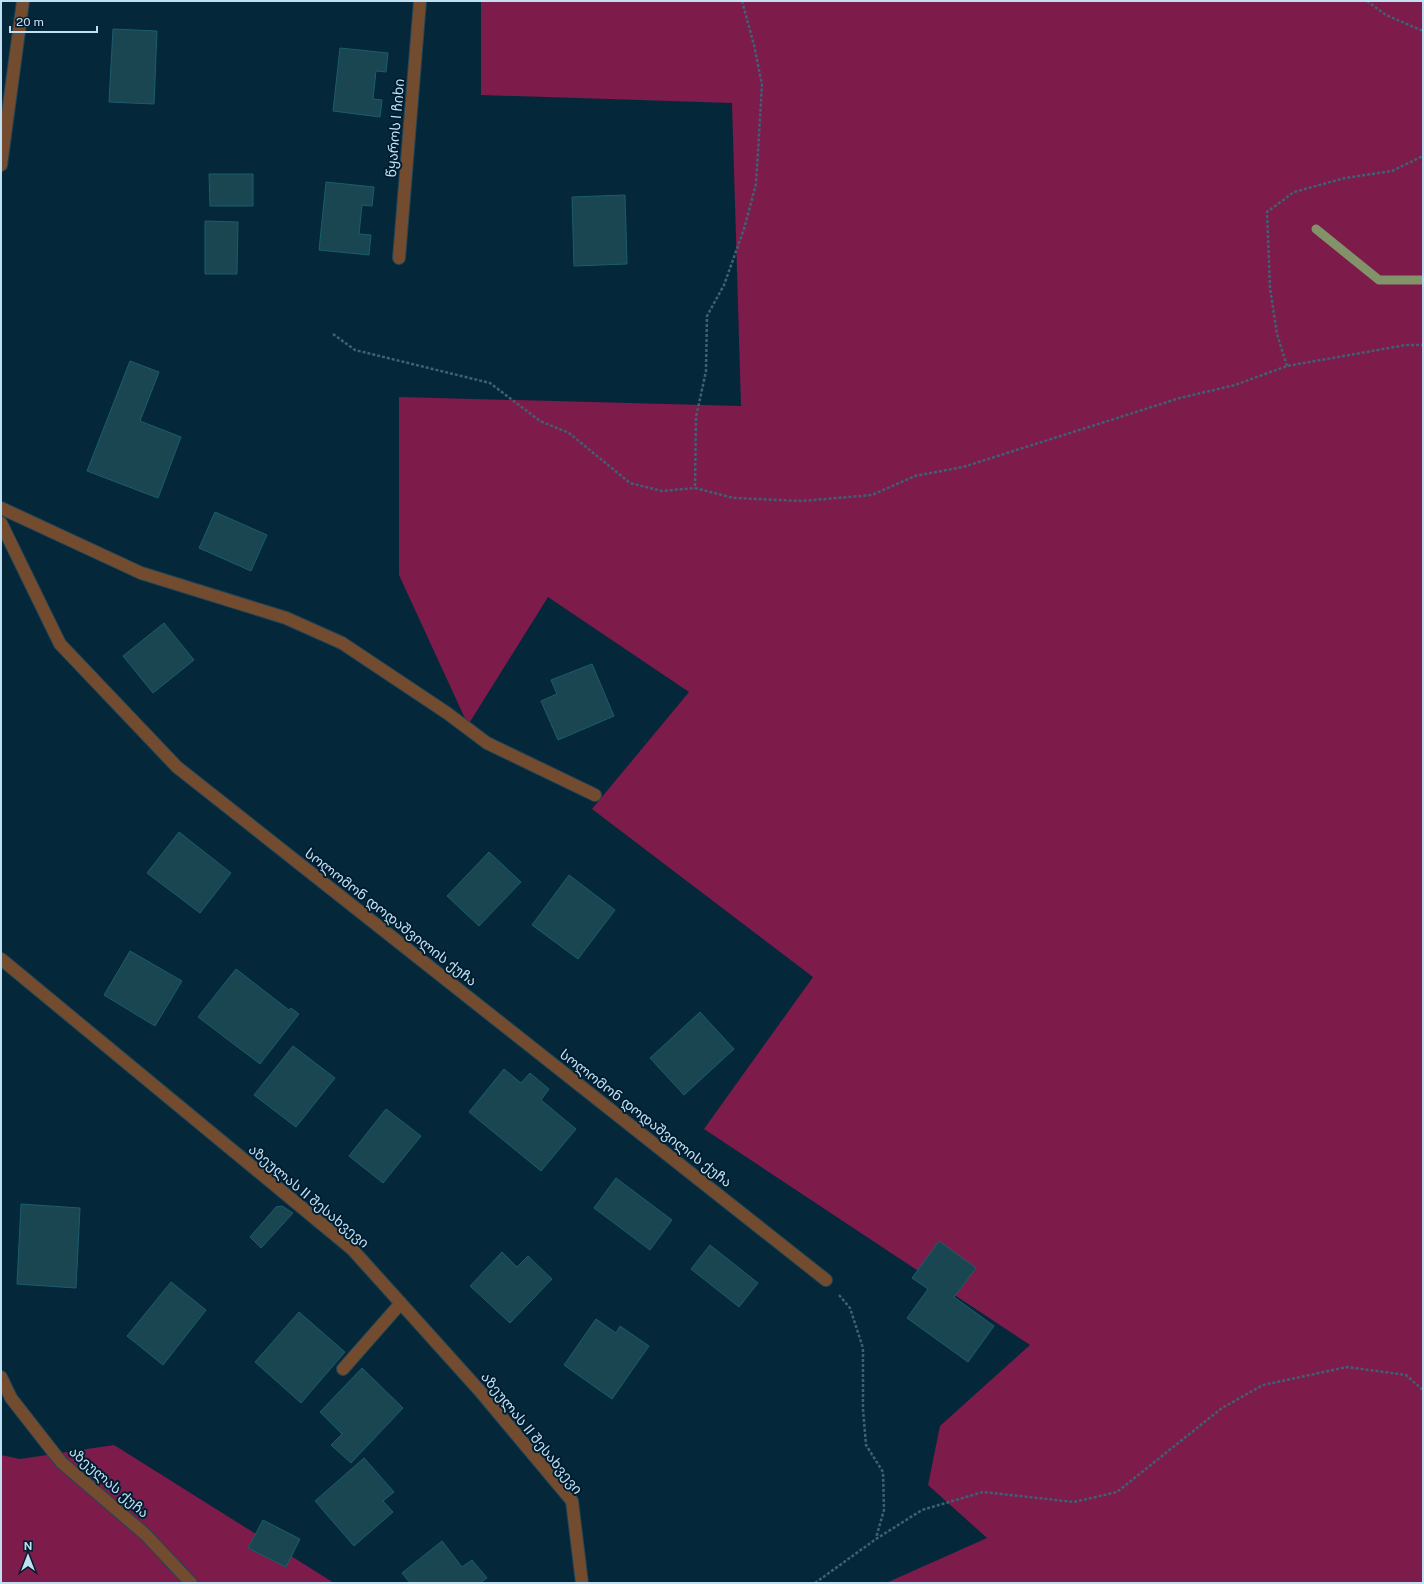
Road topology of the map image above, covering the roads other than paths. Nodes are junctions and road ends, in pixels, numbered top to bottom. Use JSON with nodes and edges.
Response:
{"nodes":[{"id":1,"x":23,"y":1,"type":"edge"},
{"id":2,"x":420,"y":1,"type":"edge"},
{"id":3,"x":1,"y":165,"type":"edge"},
{"id":4,"x":399,"y":258,"type":"dead end"},
{"id":5,"x":1,"y":508,"type":"edge"},
{"id":6,"x":1,"y":524,"type":"edge"},
{"id":7,"x":595,"y":795,"type":"dead end"},
{"id":8,"x":1,"y":959,"type":"edge"},
{"id":9,"x":826,"y":1280,"type":"road end"},
{"id":10,"x":401,"y":1303,"type":"junction"},
{"id":11,"x":343,"y":1369,"type":"dead end"},
{"id":12,"x":1,"y":1377,"type":"edge"},
{"id":13,"x":191,"y":1583,"type":"edge"},
{"id":14,"x":582,"y":1583,"type":"edge"}],
"edges":[{"from":1,"to":3,"type":"street"},
{"from":2,"to":4,"type":"street","name":"წყაროს I ჩიხი"},
{"from":5,"to":7,"type":"street"},
{"from":6,"to":9,"type":"street","name":"სოლომონ დოდაშვილის ქუჩა"},
{"from":8,"to":10,"type":"street","name":"აზეულას II შესახვევი"},
{"from":10,"to":11,"type":"street"},
{"from":10,"to":14,"type":"street","name":"აზეულას II შესახვევი"},
{"from":12,"to":13,"type":"street","name":"აზეულას ქუჩა"}]}
